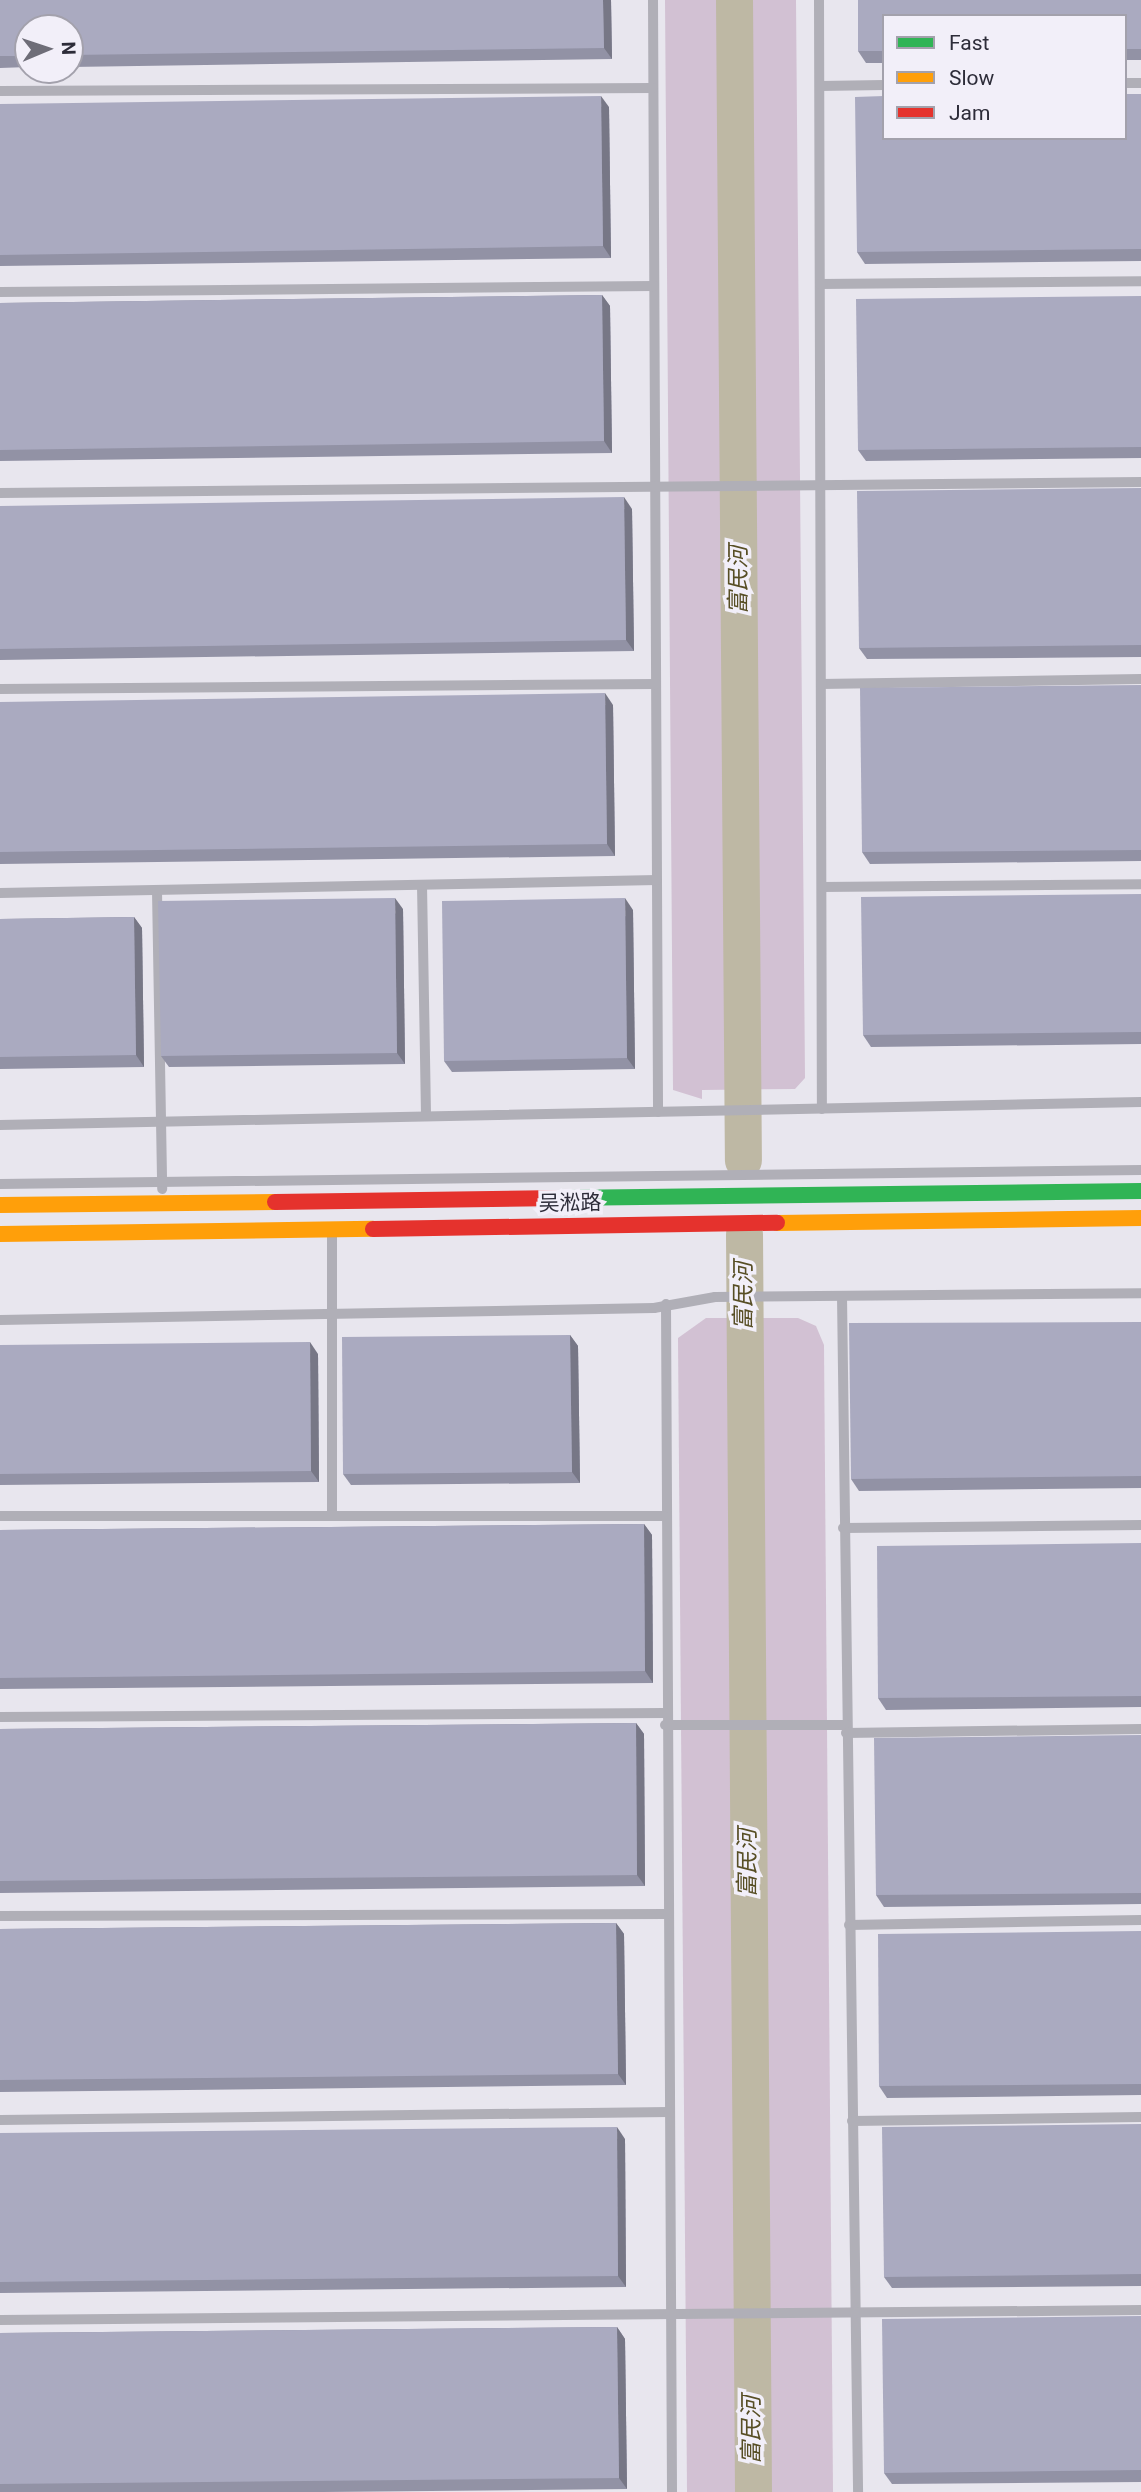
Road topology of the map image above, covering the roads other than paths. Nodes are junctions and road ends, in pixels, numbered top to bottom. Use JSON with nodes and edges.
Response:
{"nodes":[{"id":1,"x":653,"y":0,"type":"edge"},
{"id":2,"x":819,"y":0,"type":"edge"},
{"id":3,"x":882,"y":85,"type":"edge"},
{"id":4,"x":820,"y":86,"type":"junction"},
{"id":5,"x":653,"y":88,"type":"junction"},
{"id":6,"x":0,"y":91,"type":"edge"},
{"id":7,"x":1141,"y":281,"type":"edge"},
{"id":8,"x":820,"y":284,"type":"junction"},
{"id":9,"x":654,"y":286,"type":"junction"},
{"id":10,"x":0,"y":292,"type":"edge"},
{"id":11,"x":1141,"y":482,"type":"edge"},
{"id":12,"x":820,"y":487,"type":"junction"},
{"id":13,"x":655,"y":489,"type":"junction"},
{"id":14,"x":0,"y":493,"type":"edge"},
{"id":15,"x":1141,"y":679,"type":"edge"},
{"id":16,"x":656,"y":684,"type":"junction"},
{"id":17,"x":821,"y":684,"type":"junction"},
{"id":18,"x":0,"y":689,"type":"edge"},
{"id":19,"x":657,"y":880,"type":"junction"},
{"id":20,"x":1141,"y":884,"type":"edge"},
{"id":21,"x":422,"y":885,"type":"junction"},
{"id":22,"x":822,"y":887,"type":"junction"},
{"id":23,"x":157,"y":891,"type":"junction"},
{"id":24,"x":0,"y":893,"type":"edge"},
{"id":25,"x":1141,"y":1102,"type":"edge"},
{"id":26,"x":822,"y":1109,"type":"junction"},
{"id":27,"x":657,"y":1112,"type":"junction"},
{"id":28,"x":426,"y":1116,"type":"junction"},
{"id":29,"x":161,"y":1122,"type":"junction"},
{"id":30,"x":0,"y":1125,"type":"edge"},
{"id":31,"x":1141,"y":1170,"type":"edge"},
{"id":32,"x":0,"y":1184,"type":"edge"},
{"id":33,"x":162,"y":1184,"type":"junction"},
{"id":34,"x":1141,"y":1191,"type":"edge"},
{"id":35,"x":162,"y":1202,"type":"junction"},
{"id":36,"x":0,"y":1205,"type":"edge"},
{"id":37,"x":1141,"y":1218,"type":"edge"},
{"id":38,"x":332,"y":1228,"type":"junction"},
{"id":39,"x":163,"y":1231,"type":"junction"},
{"id":40,"x":0,"y":1234,"type":"edge"},
{"id":41,"x":1141,"y":1293,"type":"edge"},
{"id":42,"x":842,"y":1296,"type":"junction"},
{"id":43,"x":666,"y":1304,"type":"junction"},
{"id":44,"x":331,"y":1314,"type":"junction"},
{"id":45,"x":0,"y":1320,"type":"edge"},
{"id":46,"x":0,"y":1516,"type":"edge"},
{"id":47,"x":332,"y":1516,"type":"junction"},
{"id":48,"x":663,"y":1516,"type":"junction"},
{"id":49,"x":1141,"y":1525,"type":"edge"},
{"id":50,"x":843,"y":1528,"type":"junction"},
{"id":51,"x":0,"y":1717,"type":"edge"},
{"id":52,"x":665,"y":1719,"type":"junction"},
{"id":53,"x":846,"y":1729,"type":"junction"},
{"id":54,"x":1141,"y":1729,"type":"edge"},
{"id":55,"x":667,"y":1914,"type":"junction"},
{"id":56,"x":0,"y":1916,"type":"edge"},
{"id":57,"x":1141,"y":1920,"type":"edge"},
{"id":58,"x":849,"y":1925,"type":"junction"},
{"id":59,"x":669,"y":2112,"type":"junction"},
{"id":60,"x":1141,"y":2118,"type":"edge"},
{"id":61,"x":0,"y":2120,"type":"edge"},
{"id":62,"x":852,"y":2121,"type":"junction"},
{"id":63,"x":1141,"y":2310,"type":"edge"},
{"id":64,"x":855,"y":2313,"type":"junction"},
{"id":65,"x":671,"y":2318,"type":"junction"},
{"id":66,"x":0,"y":2320,"type":"edge"},
{"id":67,"x":672,"y":2492,"type":"edge"},
{"id":68,"x":858,"y":2492,"type":"edge"}],
"edges":[{"from":1,"to":5,"type":"lane"},
{"from":2,"to":4,"type":"lane"},
{"from":3,"to":4,"type":"lane"},
{"from":4,"to":8,"type":"lane"},
{"from":5,"to":6,"type":"lane"},
{"from":5,"to":9,"type":"lane"},
{"from":7,"to":8,"type":"lane"},
{"from":8,"to":12,"type":"lane"},
{"from":9,"to":10,"type":"lane"},
{"from":9,"to":13,"type":"lane"},
{"from":11,"to":12,"type":"lane"},
{"from":12,"to":13,"type":"lane"},
{"from":12,"to":17,"type":"lane"},
{"from":13,"to":14,"type":"lane"},
{"from":13,"to":16,"type":"lane"},
{"from":15,"to":17,"type":"lane"},
{"from":16,"to":18,"type":"lane"},
{"from":16,"to":19,"type":"lane"},
{"from":17,"to":22,"type":"lane"},
{"from":19,"to":21,"type":"lane"},
{"from":19,"to":27,"type":"lane"},
{"from":20,"to":22,"type":"lane"},
{"from":21,"to":23,"type":"lane"},
{"from":21,"to":28,"type":"lane"},
{"from":22,"to":26,"type":"lane"},
{"from":23,"to":24,"type":"lane"},
{"from":23,"to":29,"type":"lane"},
{"from":25,"to":26,"type":"lane"},
{"from":26,"to":27,"type":"lane"},
{"from":27,"to":28,"type":"lane"},
{"from":28,"to":29,"type":"lane"},
{"from":29,"to":30,"type":"lane"},
{"from":29,"to":33,"type":"lane"},
{"from":31,"to":33,"type":"lane"},
{"from":32,"to":33,"type":"lane"},
{"from":33,"to":35,"type":"lane"},
{"from":34,"to":35,"type":"main road","name":"吴淞路"},
{"from":35,"to":36,"type":"main road","name":"吴淞路"},
{"from":35,"to":39,"type":"lane"},
{"from":37,"to":38,"type":"main road","name":"吴淞路"},
{"from":38,"to":39,"type":"main road","name":"吴淞路"},
{"from":38,"to":44,"type":"lane"},
{"from":39,"to":40,"type":"main road","name":"吴淞路"},
{"from":41,"to":42,"type":"lane"},
{"from":42,"to":43,"type":"lane"},
{"from":42,"to":50,"type":"lane"},
{"from":43,"to":44,"type":"lane"},
{"from":43,"to":48,"type":"lane"},
{"from":44,"to":45,"type":"lane"},
{"from":44,"to":47,"type":"lane"},
{"from":46,"to":47,"type":"lane"},
{"from":47,"to":48,"type":"lane"},
{"from":48,"to":52,"type":"lane"},
{"from":49,"to":50,"type":"lane"},
{"from":50,"to":53,"type":"lane"},
{"from":51,"to":52,"type":"lane"},
{"from":52,"to":53,"type":"lane"},
{"from":52,"to":55,"type":"lane"},
{"from":53,"to":54,"type":"lane"},
{"from":53,"to":58,"type":"lane"},
{"from":55,"to":56,"type":"lane"},
{"from":55,"to":59,"type":"lane"},
{"from":57,"to":58,"type":"lane"},
{"from":58,"to":62,"type":"lane"},
{"from":59,"to":61,"type":"lane"},
{"from":59,"to":65,"type":"lane"},
{"from":60,"to":62,"type":"lane"},
{"from":62,"to":64,"type":"lane"},
{"from":63,"to":64,"type":"lane"},
{"from":64,"to":65,"type":"lane"},
{"from":64,"to":68,"type":"lane"},
{"from":65,"to":66,"type":"lane"},
{"from":65,"to":67,"type":"lane"}]}
